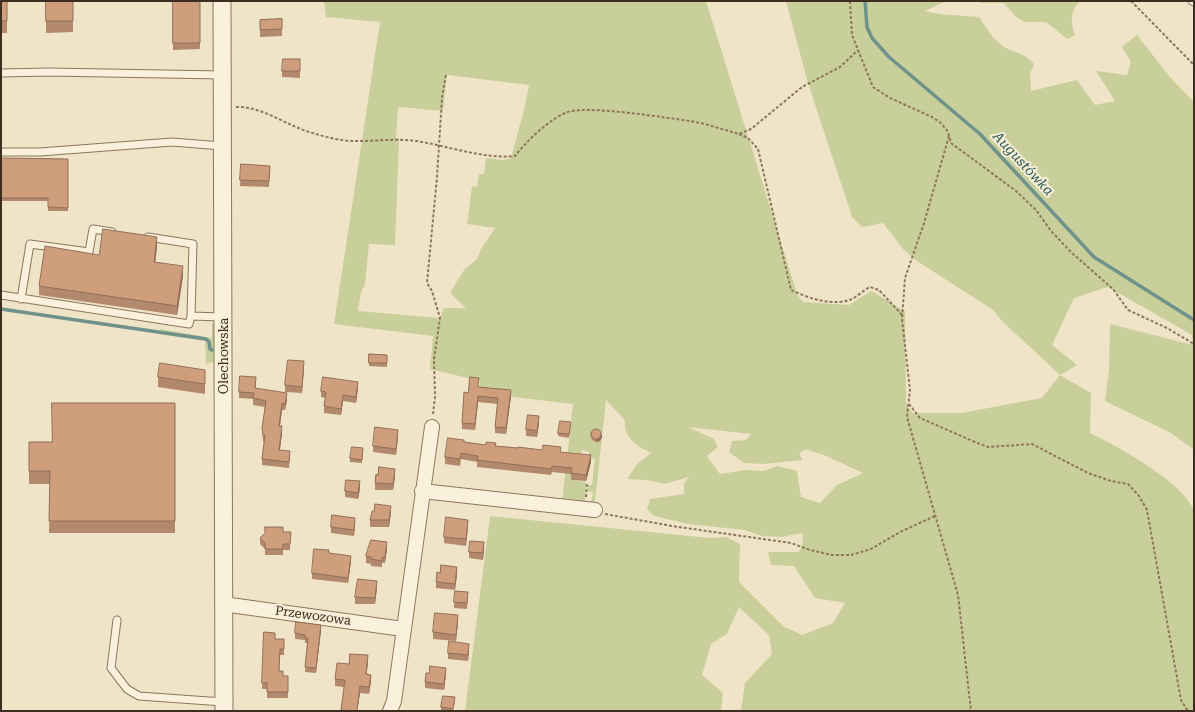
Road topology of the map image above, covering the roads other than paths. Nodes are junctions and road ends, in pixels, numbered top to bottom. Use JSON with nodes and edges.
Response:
{"nodes":[{"id":1,"x":222,"y":1,"type":"edge"},
{"id":2,"x":1,"y":73,"type":"edge"},
{"id":3,"x":222,"y":75,"type":"junction"},
{"id":4,"x":223,"y":146,"type":"junction"},
{"id":5,"x":1,"y":152,"type":"edge"},
{"id":6,"x":124,"y":234,"type":"edge"},
{"id":7,"x":139,"y":236,"type":"edge"},
{"id":8,"x":1,"y":295,"type":"edge"},
{"id":9,"x":21,"y":298,"type":"junction"},
{"id":10,"x":191,"y":316,"type":"junction"},
{"id":11,"x":224,"y":317,"type":"junction"},
{"id":12,"x":432,"y":427,"type":"road end"},
{"id":13,"x":422,"y":491,"type":"junction"},
{"id":14,"x":595,"y":510,"type":"road end"},
{"id":15,"x":223,"y":604,"type":"junction"},
{"id":16,"x":117,"y":620,"type":"dead end"},
{"id":17,"x":403,"y":629,"type":"junction"},
{"id":18,"x":224,"y":706,"type":"edge"},
{"id":19,"x":392,"y":706,"type":"edge"}],
"edges":[{"from":1,"to":3,"type":"street","name":"Olechowska"},
{"from":2,"to":3,"type":"lane"},
{"from":3,"to":4,"type":"street","name":"Olechowska"},
{"from":4,"to":5,"type":"lane"},
{"from":4,"to":11,"type":"street","name":"Olechowska"},
{"from":6,"to":9,"type":"lane"},
{"from":7,"to":10,"type":"lane"},
{"from":8,"to":9,"type":"lane"},
{"from":9,"to":10,"type":"lane"},
{"from":10,"to":11,"type":"lane"},
{"from":11,"to":15,"type":"street","name":"Olechowska"},
{"from":12,"to":13,"type":"street"},
{"from":13,"to":14,"type":"street"},
{"from":13,"to":17,"type":"street"},
{"from":15,"to":17,"type":"street","name":"Przewozowa"},
{"from":15,"to":18,"type":"street","name":"Olechowska"},
{"from":16,"to":18,"type":"lane"},
{"from":17,"to":19,"type":"street"}]}
